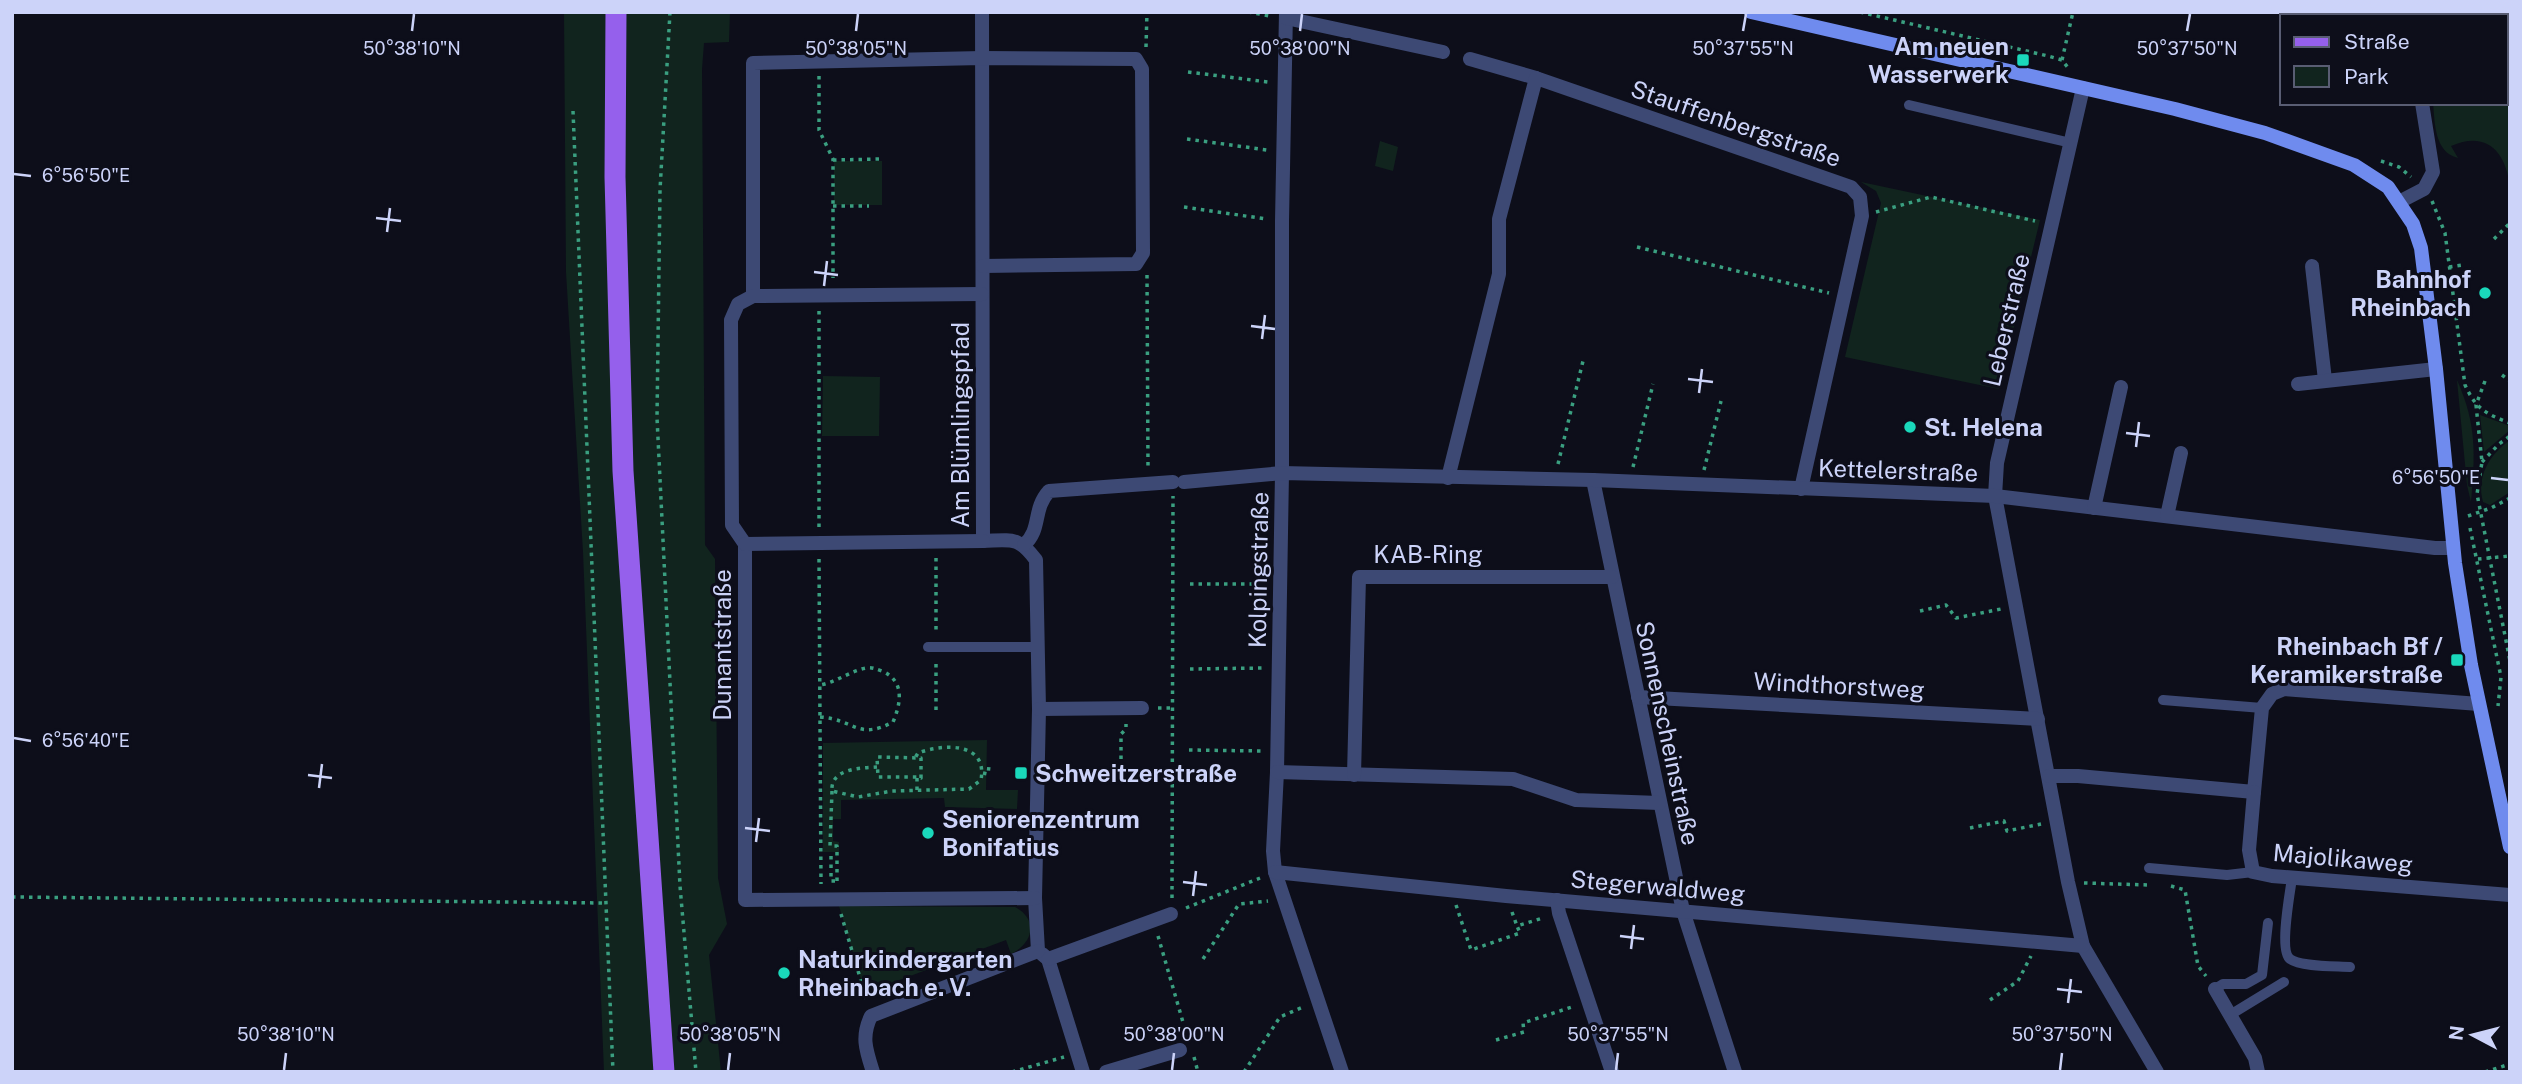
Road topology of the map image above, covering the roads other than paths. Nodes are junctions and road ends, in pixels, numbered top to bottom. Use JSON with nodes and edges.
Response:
{"nodes":[{"id":1,"x":616,"y":12,"type":"edge"},
{"id":2,"x":623,"y":12,"type":"edge"},
{"id":3,"x":982,"y":12,"type":"edge"},
{"id":4,"x":1751,"y":12,"type":"edge"},
{"id":5,"x":1286,"y":15,"type":"edge"},
{"id":6,"x":615,"y":39,"type":"junction"},
{"id":7,"x":1443,"y":52,"type":"dead end"},
{"id":8,"x":982,"y":58,"type":"junction"},
{"id":9,"x":1470,"y":59,"type":"dead end"},
{"id":10,"x":1536,"y":78,"type":"junction"},
{"id":11,"x":2083,"y":88,"type":"junction"},
{"id":12,"x":1909,"y":105,"type":"dead end"},
{"id":13,"x":2423,"y":105,"type":"edge"},
{"id":14,"x":2071,"y":143,"type":"junction"},
{"id":15,"x":2399,"y":202,"type":"junction"},
{"id":16,"x":2312,"y":265,"type":"dead end"},
{"id":17,"x":983,"y":266,"type":"junction"},
{"id":18,"x":982,"y":294,"type":"junction"},
{"id":19,"x":753,"y":296,"type":"junction"},
{"id":20,"x":2436,"y":369,"type":"junction"},
{"id":21,"x":2325,"y":380,"type":"junction"},
{"id":22,"x":2298,"y":384,"type":"dead end"},
{"id":23,"x":2122,"y":387,"type":"dead end"},
{"id":24,"x":2181,"y":453,"type":"dead end"},
{"id":25,"x":1282,"y":473,"type":"junction"},
{"id":26,"x":1448,"y":478,"type":"junction"},
{"id":27,"x":1593,"y":480,"type":"junction"},
{"id":28,"x":1801,"y":489,"type":"junction"},
{"id":29,"x":1995,"y":496,"type":"junction"},
{"id":30,"x":2094,"y":508,"type":"junction"},
{"id":31,"x":2167,"y":516,"type":"junction"},
{"id":32,"x":983,"y":541,"type":"junction"},
{"id":33,"x":745,"y":544,"type":"junction"},
{"id":34,"x":1024,"y":545,"type":"junction"},
{"id":35,"x":2453,"y":548,"type":"junction"},
{"id":36,"x":1612,"y":576,"type":"junction"},
{"id":37,"x":932,"y":647,"type":"road end"},
{"id":38,"x":1037,"y":647,"type":"junction"},
{"id":39,"x":1638,"y":697,"type":"junction"},
{"id":40,"x":2163,"y":699,"type":"dead end"},
{"id":41,"x":2479,"y":704,"type":"junction"},
{"id":42,"x":1142,"y":708,"type":"dead end"},
{"id":43,"x":2262,"y":708,"type":"junction"},
{"id":44,"x":1039,"y":709,"type":"junction"},
{"id":45,"x":2038,"y":719,"type":"junction"},
{"id":46,"x":1277,"y":772,"type":"junction"},
{"id":47,"x":1354,"y":775,"type":"junction"},
{"id":48,"x":2049,"y":776,"type":"junction"},
{"id":49,"x":2254,"y":792,"type":"junction"},
{"id":50,"x":1659,"y":803,"type":"junction"},
{"id":51,"x":2510,"y":847,"type":"edge"},
{"id":52,"x":2149,"y":868,"type":"dead end"},
{"id":53,"x":1275,"y":872,"type":"junction"},
{"id":54,"x":2253,"y":872,"type":"junction"},
{"id":55,"x":2292,"y":878,"type":"junction"},
{"id":56,"x":2510,"y":895,"type":"edge"},
{"id":57,"x":1035,"y":898,"type":"junction"},
{"id":58,"x":1558,"y":906,"type":"junction"},
{"id":59,"x":1683,"y":911,"type":"junction"},
{"id":60,"x":1171,"y":914,"type":"road end"},
{"id":61,"x":2268,"y":923,"type":"dead end"},
{"id":62,"x":2083,"y":946,"type":"junction"},
{"id":63,"x":1043,"y":955,"type":"junction"},
{"id":64,"x":2350,"y":967,"type":"dead end"},
{"id":65,"x":2284,"y":982,"type":"dead end"},
{"id":66,"x":2215,"y":989,"type":"joint"},
{"id":67,"x":2231,"y":1015,"type":"junction"},
{"id":68,"x":1180,"y":1050,"type":"dead end"},
{"id":69,"x":664,"y":1072,"type":"edge"},
{"id":70,"x":873,"y":1072,"type":"edge"},
{"id":71,"x":1083,"y":1072,"type":"edge"},
{"id":72,"x":1106,"y":1072,"type":"edge"},
{"id":73,"x":1342,"y":1072,"type":"edge"},
{"id":74,"x":1612,"y":1072,"type":"edge"},
{"id":75,"x":1735,"y":1072,"type":"edge"},
{"id":76,"x":2157,"y":1072,"type":"edge"},
{"id":77,"x":2258,"y":1072,"type":"edge"}],
"edges":[{"from":1,"to":6,"type":"main road"},
{"from":2,"to":6,"type":"street"},
{"from":3,"to":8,"type":"street","name":"Am Blümlingspfad"},
{"from":4,"to":11,"type":"street"},
{"from":5,"to":7,"type":"street"},
{"from":5,"to":25,"type":"street","name":"Kolpingstraße"},
{"from":6,"to":69,"type":"main road"},
{"from":8,"to":17,"type":"street","name":"Am Blümlingspfad"},
{"from":8,"to":17,"type":"street"},
{"from":8,"to":19,"type":"street"},
{"from":9,"to":10,"type":"street","name":"Stauffenbergstraße"},
{"from":10,"to":26,"type":"street"},
{"from":10,"to":28,"type":"street","name":"Stauffenbergstraße"},
{"from":11,"to":14,"type":"street","name":"Leberstraße"},
{"from":11,"to":15,"type":"street"},
{"from":12,"to":14,"type":"lane"},
{"from":13,"to":15,"type":"street"},
{"from":14,"to":29,"type":"street","name":"Leberstraße"},
{"from":15,"to":20,"type":"street"},
{"from":16,"to":21,"type":"street"},
{"from":17,"to":18,"type":"street","name":"Am Blümlingspfad"},
{"from":18,"to":19,"type":"street"},
{"from":18,"to":32,"type":"street","name":"Am Blümlingspfad"},
{"from":19,"to":33,"type":"street"},
{"from":20,"to":21,"type":"street"},
{"from":20,"to":35,"type":"street"},
{"from":21,"to":22,"type":"street"},
{"from":23,"to":30,"type":"street"},
{"from":24,"to":31,"type":"street"},
{"from":25,"to":26,"type":"street","name":"Kettelerstraße"},
{"from":25,"to":34,"type":"street","name":"Kolpingstraße"},
{"from":25,"to":46,"type":"street","name":"Kolpingstraße"},
{"from":26,"to":27,"type":"street","name":"Kettelerstraße"},
{"from":27,"to":28,"type":"street","name":"Kettelerstraße"},
{"from":27,"to":36,"type":"street","name":"Sonnenscheinstraße"},
{"from":28,"to":29,"type":"street","name":"Kettelerstraße"},
{"from":29,"to":30,"type":"street","name":"Kettelerstraße"},
{"from":29,"to":45,"type":"street","name":"Leberstraße"},
{"from":30,"to":31,"type":"street","name":"Kettelerstraße"},
{"from":31,"to":35,"type":"street","name":"Kettelerstraße"},
{"from":32,"to":33,"type":"street","name":"Dunantstraße"},
{"from":32,"to":34,"type":"street","name":"Am Blümlingspfad"},
{"from":33,"to":57,"type":"street","name":"Dunantstraße"},
{"from":34,"to":38,"type":"street"},
{"from":35,"to":41,"type":"street"},
{"from":36,"to":39,"type":"street","name":"Sonnenscheinstraße"},
{"from":36,"to":47,"type":"street","name":"KAB-Ring"},
{"from":37,"to":38,"type":"lane"},
{"from":38,"to":44,"type":"street"},
{"from":39,"to":45,"type":"street","name":"Windthorstweg"},
{"from":39,"to":50,"type":"street","name":"Sonnenscheinstraße"},
{"from":40,"to":43,"type":"lane"},
{"from":41,"to":43,"type":"street"},
{"from":41,"to":51,"type":"street"},
{"from":42,"to":44,"type":"street"},
{"from":43,"to":49,"type":"street","name":"Majolikaweg"},
{"from":44,"to":57,"type":"street"},
{"from":45,"to":48,"type":"street","name":"Leberstraße"},
{"from":46,"to":47,"type":"street"},
{"from":46,"to":53,"type":"street","name":"Kolpingstraße"},
{"from":47,"to":50,"type":"street"},
{"from":48,"to":49,"type":"street"},
{"from":48,"to":62,"type":"street","name":"Leberstraße"},
{"from":49,"to":54,"type":"street","name":"Majolikaweg"},
{"from":50,"to":59,"type":"street","name":"Sonnenscheinstraße"},
{"from":52,"to":54,"type":"lane"},
{"from":53,"to":58,"type":"street","name":"Stegerwaldweg"},
{"from":53,"to":73,"type":"street","name":"Kolpingstraße"},
{"from":54,"to":55,"type":"street","name":"Majolikaweg"},
{"from":55,"to":56,"type":"street","name":"Majolikaweg"},
{"from":55,"to":64,"type":"lane"},
{"from":57,"to":63,"type":"street"},
{"from":58,"to":59,"type":"street","name":"Stegerwaldweg"},
{"from":58,"to":74,"type":"street"},
{"from":59,"to":62,"type":"street","name":"Stegerwaldweg"},
{"from":59,"to":75,"type":"street","name":"Sonnenscheinstraße"},
{"from":60,"to":63,"type":"street"},
{"from":61,"to":66,"type":"lane"},
{"from":62,"to":76,"type":"street","name":"Leberstraße"},
{"from":63,"to":70,"type":"street"},
{"from":63,"to":71,"type":"street"},
{"from":65,"to":67,"type":"lane"},
{"from":66,"to":67,"type":"street"},
{"from":67,"to":77,"type":"street"},
{"from":68,"to":72,"type":"street"}]}
